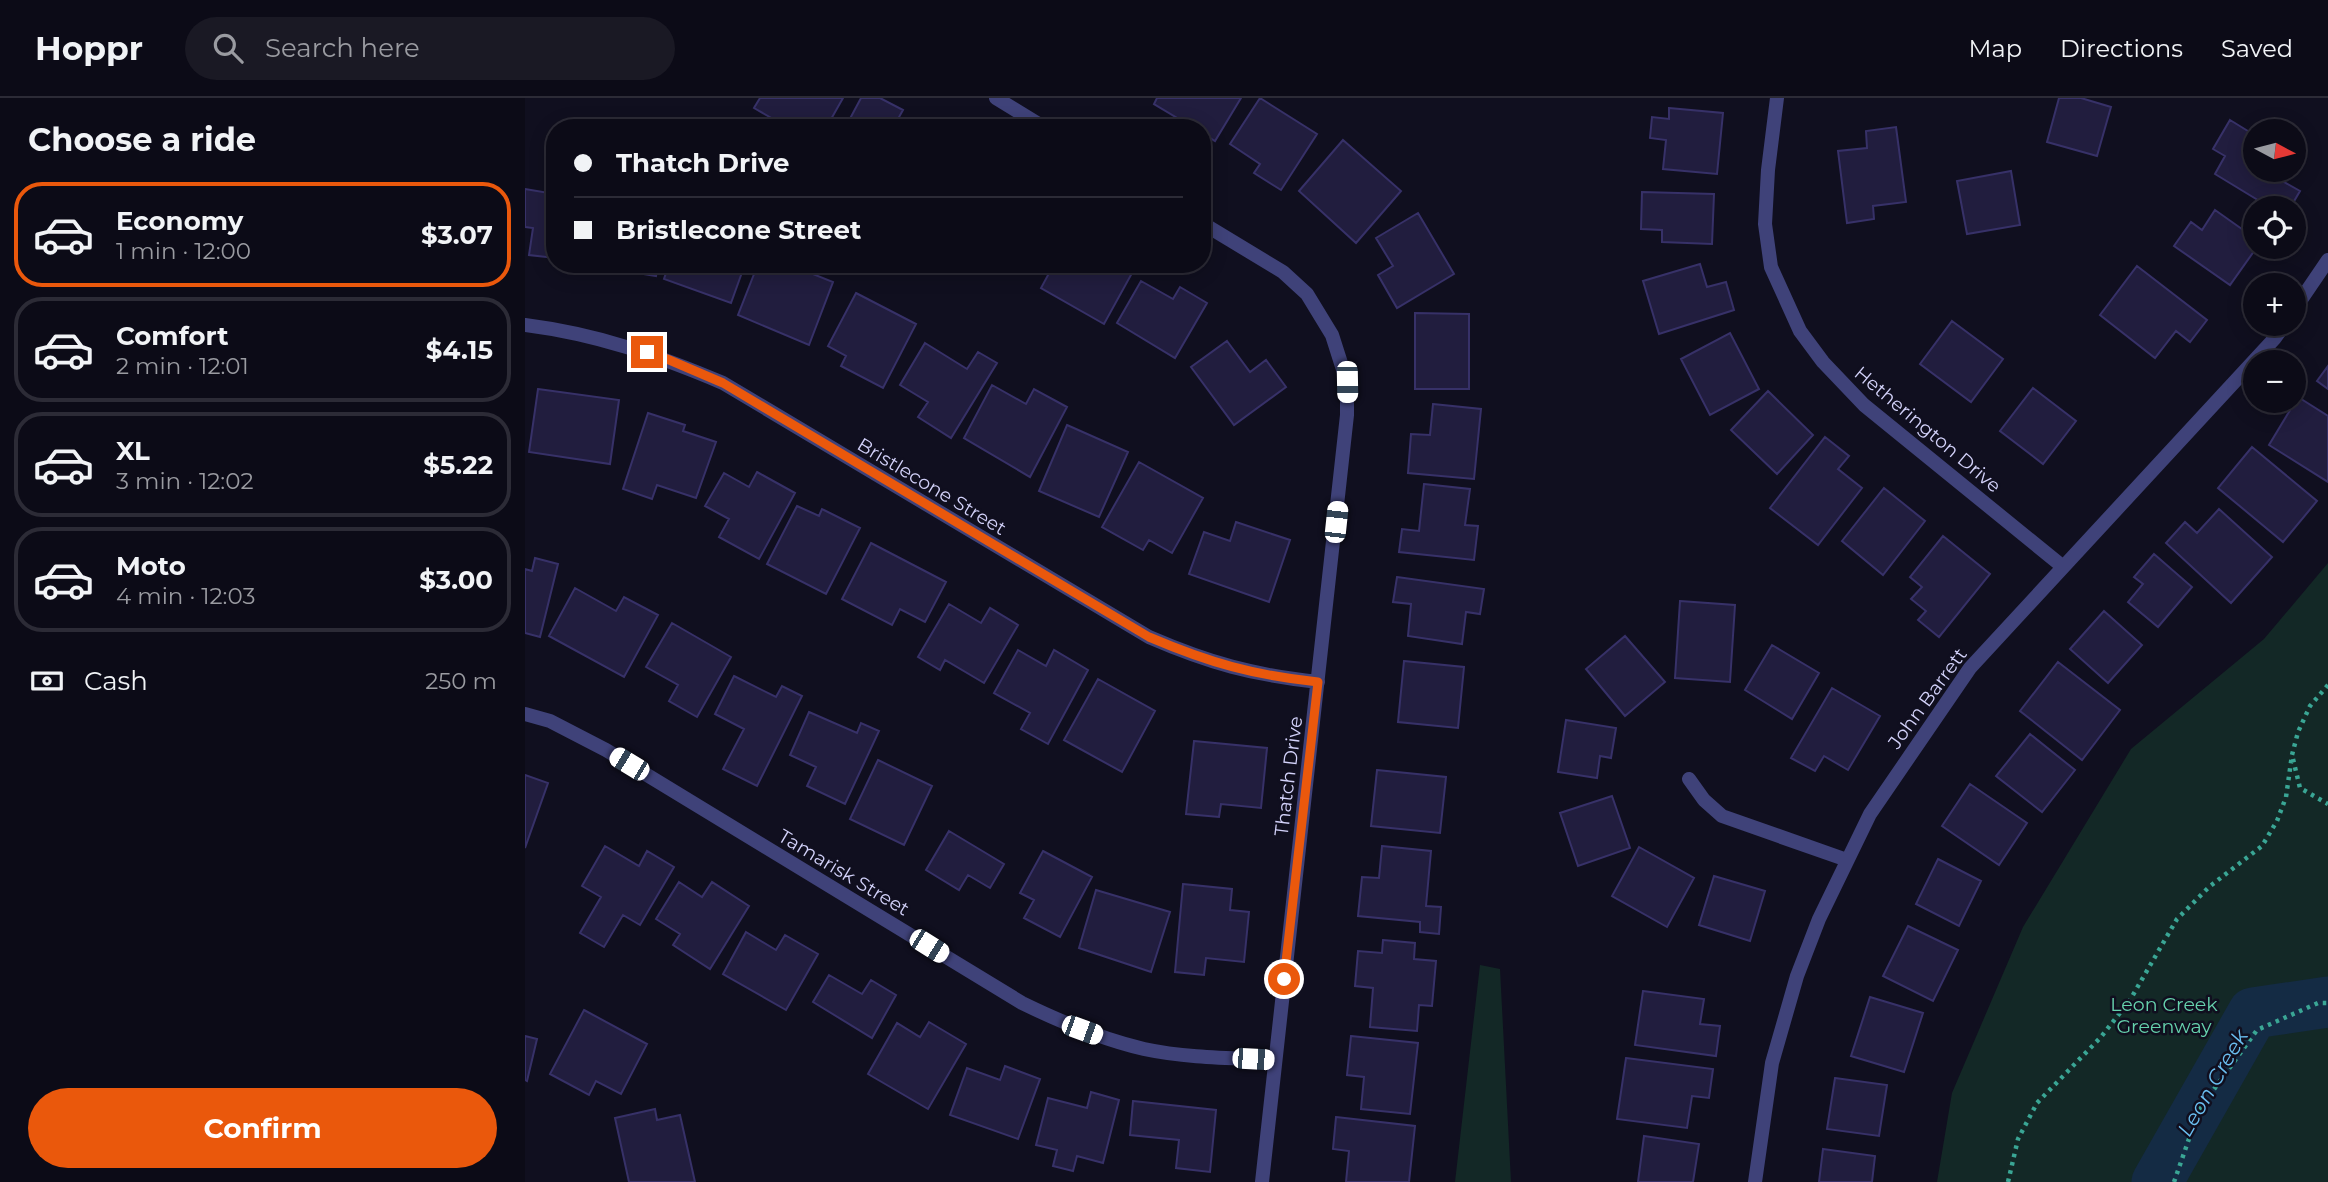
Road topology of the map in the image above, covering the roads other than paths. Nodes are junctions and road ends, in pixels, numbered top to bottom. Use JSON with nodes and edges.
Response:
{"nodes":[{"id":1,"x":996,"y":98,"type":"edge"},
{"id":2,"x":1777,"y":98,"type":"edge"},
{"id":3,"x":1030,"y":119,"type":"edge"},
{"id":4,"x":1211,"y":228,"type":"edge"},
{"id":5,"x":2328,"y":260,"type":"edge"},
{"id":6,"x":2306,"y":292,"type":"edge"},
{"id":7,"x":525,"y":325,"type":"edge"},
{"id":8,"x":2276,"y":336,"type":"edge"},
{"id":9,"x":2063,"y":566,"type":"junction"},
{"id":10,"x":1318,"y":682,"type":"junction"},
{"id":11,"x":525,"y":715,"type":"edge"},
{"id":12,"x":1689,"y":779,"type":"dead end"},
{"id":13,"x":1847,"y":860,"type":"junction"},
{"id":14,"x":1275,"y":1060,"type":"junction"},
{"id":15,"x":1262,"y":1182,"type":"edge"},
{"id":16,"x":1755,"y":1182,"type":"edge"}],
"edges":[{"from":1,"to":3,"type":"street"},
{"from":2,"to":9,"type":"street","name":"Hetherington Drive"},
{"from":4,"to":10,"type":"street","name":"Thatch Drive"},
{"from":5,"to":6,"type":"street"},
{"from":7,"to":10,"type":"street","name":"Bristlecone Street"},
{"from":8,"to":9,"type":"street","name":"John Barrett"},
{"from":9,"to":13,"type":"street","name":"John Barrett"},
{"from":10,"to":14,"type":"street","name":"Thatch Drive"},
{"from":11,"to":14,"type":"street","name":"Tamarisk Street"},
{"from":12,"to":13,"type":"street"},
{"from":13,"to":16,"type":"street","name":"John Barrett"},
{"from":14,"to":15,"type":"street","name":"Thatch Drive"}]}
